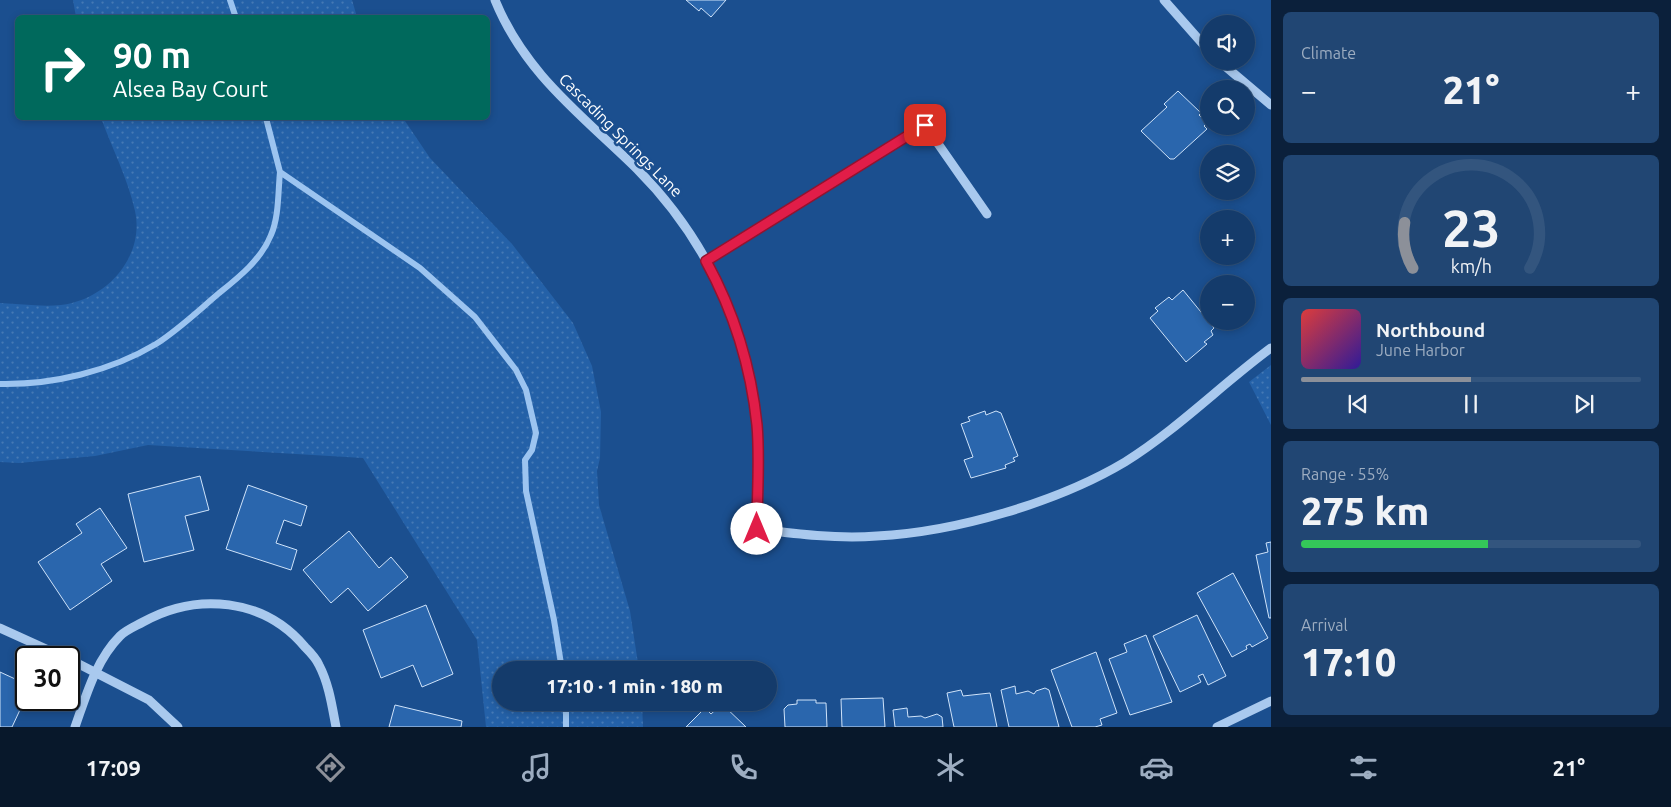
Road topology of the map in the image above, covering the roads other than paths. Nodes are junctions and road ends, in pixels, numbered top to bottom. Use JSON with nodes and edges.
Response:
{"nodes":[{"id":1,"x":495,"y":0,"type":"edge"},
{"id":2,"x":1164,"y":0,"type":"edge"},
{"id":3,"x":1200,"y":41,"type":"edge"},
{"id":4,"x":1230,"y":70,"type":"edge"},
{"id":5,"x":1271,"y":105,"type":"edge"},
{"id":6,"x":987,"y":214,"type":"dead end"},
{"id":7,"x":706,"y":261,"type":"junction"},
{"id":8,"x":1271,"y":348,"type":"edge"},
{"id":9,"x":0,"y":628,"type":"edge"},
{"id":10,"x":40,"y":646,"type":"edge"},
{"id":11,"x":80,"y":664,"type":"edge"},
{"id":12,"x":96,"y":671,"type":"junction"},
{"id":13,"x":1271,"y":701,"type":"edge"},
{"id":14,"x":74,"y":727,"type":"edge"},
{"id":15,"x":178,"y":727,"type":"edge"},
{"id":16,"x":336,"y":727,"type":"edge"},
{"id":17,"x":1216,"y":727,"type":"edge"}],
"edges":[{"from":1,"to":7,"type":"street","name":"Cascading Springs Lane"},
{"from":2,"to":3,"type":"street"},
{"from":4,"to":5,"type":"street"},
{"from":6,"to":7,"type":"street"},
{"from":7,"to":8,"type":"street","name":"Cascading Springs Lane"},
{"from":9,"to":10,"type":"street"},
{"from":11,"to":12,"type":"street"},
{"from":12,"to":14,"type":"street"},
{"from":12,"to":15,"type":"street"},
{"from":12,"to":16,"type":"street"},
{"from":13,"to":17,"type":"street"}]}
